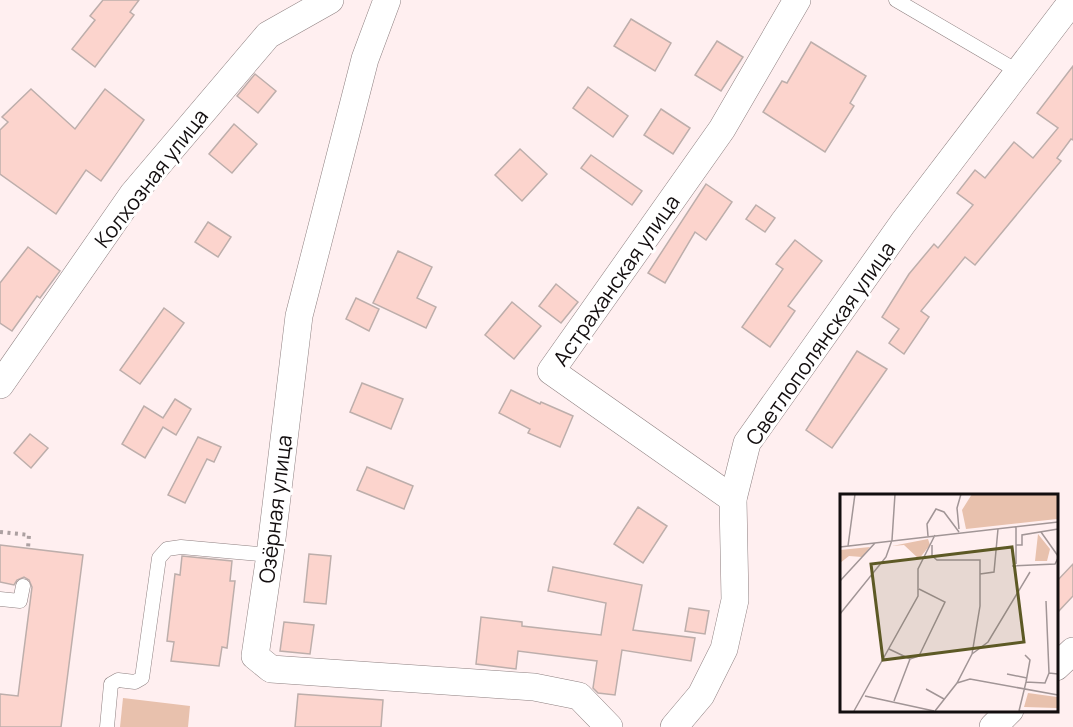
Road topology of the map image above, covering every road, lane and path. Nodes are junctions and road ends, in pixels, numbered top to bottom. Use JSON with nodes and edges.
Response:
{"nodes":[{"id":1,"x":330,"y":0,"type":"edge"},
{"id":2,"x":387,"y":0,"type":"edge"},
{"id":3,"x":797,"y":0,"type":"edge"},
{"id":4,"x":896,"y":0,"type":"edge"},
{"id":5,"x":1073,"y":0,"type":"edge"},
{"id":6,"x":1018,"y":72,"type":"junction"},
{"id":7,"x":0,"y":386,"type":"edge"},
{"id":8,"x":733,"y":499,"type":"junction"},
{"id":9,"x":0,"y":532,"type":"edge"},
{"id":10,"x":28,"y":548,"type":"dead end"},
{"id":11,"x":270,"y":555,"type":"junction"},
{"id":12,"x":23,"y":586,"type":"dead end"},
{"id":13,"x":0,"y":599,"type":"edge"},
{"id":14,"x":1073,"y":651,"type":"edge"},
{"id":15,"x":1058,"y":665,"type":"edge"},
{"id":16,"x":1009,"y":712,"type":"edge"},
{"id":17,"x":107,"y":727,"type":"edge"},
{"id":18,"x":609,"y":727,"type":"edge"},
{"id":19,"x":674,"y":727,"type":"edge"},
{"id":20,"x":993,"y":727,"type":"edge"}],
"edges":[{"from":1,"to":7,"type":"street","name":"Колхозная улица"},
{"from":2,"to":11,"type":"street","name":"Озёрная улица"},
{"from":3,"to":8,"type":"street","name":"Астраханская улица"},
{"from":4,"to":6,"type":"lane"},
{"from":5,"to":6,"type":"street","name":"Светлополянская улица"},
{"from":6,"to":8,"type":"street","name":"Светлополянская улица"},
{"from":8,"to":19,"type":"street","name":"Светлополянская улица"},
{"from":9,"to":10,"type":"path"},
{"from":11,"to":17,"type":"lane"},
{"from":11,"to":18,"type":"street","name":"Озёрная улица"},
{"from":12,"to":13,"type":"lane"},
{"from":14,"to":15,"type":"street"},
{"from":16,"to":20,"type":"street"}]}
